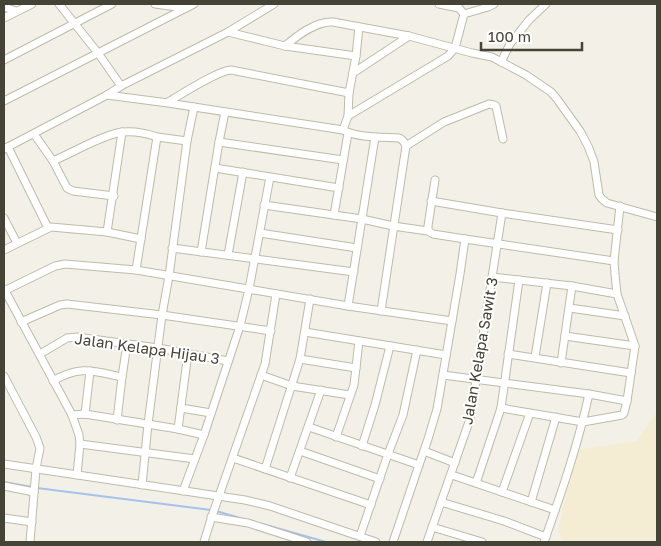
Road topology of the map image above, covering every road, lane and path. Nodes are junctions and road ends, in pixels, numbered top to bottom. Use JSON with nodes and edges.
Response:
{"nodes":[{"id":1,"x":32,"y":4,"type":"edge"},
{"id":2,"x":60,"y":4,"type":"edge"},
{"id":3,"x":112,"y":4,"type":"edge"},
{"id":4,"x":155,"y":4,"type":"edge"},
{"id":5,"x":194,"y":4,"type":"edge"},
{"id":6,"x":274,"y":4,"type":"edge"},
{"id":7,"x":439,"y":4,"type":"edge"},
{"id":8,"x":494,"y":4,"type":"edge"},
{"id":9,"x":546,"y":4,"type":"edge"},
{"id":10,"x":4,"y":7,"type":"edge"},
{"id":11,"x":185,"y":8,"type":"junction"},
{"id":12,"x":16,"y":11,"type":"junction"},
{"id":13,"x":464,"y":14,"type":"junction"},
{"id":14,"x":4,"y":18,"type":"edge"},
{"id":15,"x":76,"y":23,"type":"junction"},
{"id":16,"x":359,"y":27,"type":"junction"},
{"id":17,"x":228,"y":32,"type":"junction"},
{"id":18,"x":408,"y":36,"type":"junction"},
{"id":19,"x":285,"y":46,"type":"junction"},
{"id":20,"x":456,"y":48,"type":"junction"},
{"id":21,"x":98,"y":53,"type":"junction"},
{"id":22,"x":356,"y":56,"type":"junction"},
{"id":23,"x":4,"y":60,"type":"edge"},
{"id":24,"x":501,"y":62,"type":"junction"},
{"id":25,"x":353,"y":73,"type":"junction"},
{"id":26,"x":120,"y":86,"type":"junction"},
{"id":27,"x":349,"y":93,"type":"junction"},
{"id":28,"x":107,"y":95,"type":"junction"},
{"id":29,"x":4,"y":101,"type":"edge"},
{"id":30,"x":168,"y":103,"type":"junction"},
{"id":31,"x":194,"y":107,"type":"junction"},
{"id":32,"x":225,"y":112,"type":"junction"},
{"id":33,"x":348,"y":116,"type":"junction"},
{"id":34,"x":122,"y":132,"type":"junction"},
{"id":35,"x":346,"y":132,"type":"junction"},
{"id":36,"x":34,"y":134,"type":"junction"},
{"id":37,"x":157,"y":137,"type":"junction"},
{"id":38,"x":375,"y":137,"type":"junction"},
{"id":39,"x":503,"y":140,"type":"dead end"},
{"id":40,"x":187,"y":141,"type":"junction"},
{"id":41,"x":219,"y":142,"type":"junction"},
{"id":42,"x":406,"y":146,"type":"junction"},
{"id":43,"x":6,"y":148,"type":"edge"},
{"id":44,"x":343,"y":160,"type":"junction"},
{"id":45,"x":53,"y":161,"type":"junction"},
{"id":46,"x":215,"y":168,"type":"junction"},
{"id":47,"x":244,"y":172,"type":"junction"},
{"id":48,"x":270,"y":177,"type":"junction"},
{"id":49,"x":435,"y":180,"type":"dead end"},
{"id":50,"x":339,"y":188,"type":"junction"},
{"id":51,"x":114,"y":196,"type":"junction"},
{"id":52,"x":432,"y":201,"type":"junction"},
{"id":53,"x":264,"y":205,"type":"junction"},
{"id":54,"x":620,"y":206,"type":"junction"},
{"id":55,"x":502,"y":213,"type":"junction"},
{"id":56,"x":334,"y":215,"type":"junction"},
{"id":57,"x":4,"y":218,"type":"edge"},
{"id":58,"x":657,"y":218,"type":"edge"},
{"id":59,"x":362,"y":219,"type":"junction"},
{"id":60,"x":393,"y":226,"type":"junction"},
{"id":61,"x":48,"y":228,"type":"junction"},
{"id":62,"x":618,"y":230,"type":"junction"},
{"id":63,"x":428,"y":231,"type":"junction"},
{"id":64,"x":107,"y":232,"type":"junction"},
{"id":65,"x":260,"y":233,"type":"junction"},
{"id":66,"x":141,"y":239,"type":"junction"},
{"id":67,"x":465,"y":239,"type":"junction"},
{"id":68,"x":17,"y":243,"type":"junction"},
{"id":69,"x":498,"y":243,"type":"junction"},
{"id":70,"x":172,"y":248,"type":"junction"},
{"id":71,"x":357,"y":248,"type":"junction"},
{"id":72,"x":4,"y":250,"type":"edge"},
{"id":73,"x":201,"y":252,"type":"junction"},
{"id":74,"x":228,"y":255,"type":"junction"},
{"id":75,"x":255,"y":259,"type":"junction"},
{"id":76,"x":614,"y":261,"type":"junction"},
{"id":77,"x":136,"y":270,"type":"junction"},
{"id":78,"x":354,"y":272,"type":"junction"},
{"id":79,"x":169,"y":276,"type":"junction"},
{"id":80,"x":492,"y":277,"type":"junction"},
{"id":81,"x":519,"y":280,"type":"junction"},
{"id":82,"x":547,"y":282,"type":"junction"},
{"id":83,"x":572,"y":286,"type":"junction"},
{"id":84,"x":249,"y":289,"type":"junction"},
{"id":85,"x":4,"y":290,"type":"edge"},
{"id":86,"x":276,"y":294,"type":"junction"},
{"id":87,"x":617,"y":294,"type":"junction"},
{"id":88,"x":310,"y":299,"type":"junction"},
{"id":89,"x":348,"y":306,"type":"junction"},
{"id":90,"x":570,"y":308,"type":"junction"},
{"id":91,"x":381,"y":311,"type":"junction"},
{"id":92,"x":162,"y":315,"type":"junction"},
{"id":93,"x":625,"y":316,"type":"junction"},
{"id":94,"x":452,"y":321,"type":"junction"},
{"id":95,"x":21,"y":322,"type":"junction"},
{"id":96,"x":240,"y":326,"type":"junction"},
{"id":97,"x":270,"y":331,"type":"junction"},
{"id":98,"x":304,"y":332,"type":"junction"},
{"id":99,"x":565,"y":336,"type":"junction"},
{"id":100,"x":360,"y":341,"type":"junction"},
{"id":101,"x":127,"y":344,"type":"junction"},
{"id":102,"x":390,"y":346,"type":"junction"},
{"id":103,"x":635,"y":346,"type":"junction"},
{"id":104,"x":158,"y":348,"type":"junction"},
{"id":105,"x":417,"y":350,"type":"junction"},
{"id":106,"x":188,"y":353,"type":"junction"},
{"id":107,"x":40,"y":354,"type":"junction"},
{"id":108,"x":508,"y":354,"type":"junction"},
{"id":109,"x":446,"y":355,"type":"junction"},
{"id":110,"x":535,"y":357,"type":"junction"},
{"id":111,"x":300,"y":359,"type":"junction"},
{"id":112,"x":228,"y":360,"type":"junction"},
{"id":113,"x":561,"y":363,"type":"junction"},
{"id":114,"x":356,"y":368,"type":"junction"},
{"id":115,"x":90,"y":371,"type":"junction"},
{"id":116,"x":631,"y":373,"type":"junction"},
{"id":117,"x":261,"y":375,"type":"junction"},
{"id":118,"x":443,"y":375,"type":"junction"},
{"id":119,"x":4,"y":376,"type":"edge"},
{"id":120,"x":122,"y":377,"type":"junction"},
{"id":121,"x":476,"y":379,"type":"junction"},
{"id":122,"x":53,"y":381,"type":"junction"},
{"id":123,"x":504,"y":383,"type":"junction"},
{"id":124,"x":292,"y":386,"type":"junction"},
{"id":125,"x":321,"y":390,"type":"junction"},
{"id":126,"x":589,"y":394,"type":"junction"},
{"id":127,"x":350,"y":395,"type":"junction"},
{"id":128,"x":627,"y":401,"type":"junction"},
{"id":129,"x":181,"y":408,"type":"junction"},
{"id":130,"x":501,"y":408,"type":"junction"},
{"id":131,"x":211,"y":413,"type":"junction"},
{"id":132,"x":530,"y":413,"type":"junction"},
{"id":133,"x":85,"y":414,"type":"junction"},
{"id":134,"x":72,"y":415,"type":"junction"},
{"id":135,"x":556,"y":417,"type":"junction"},
{"id":136,"x":117,"y":420,"type":"junction"},
{"id":137,"x":583,"y":422,"type":"junction"},
{"id":138,"x":148,"y":424,"type":"junction"},
{"id":139,"x":309,"y":427,"type":"junction"},
{"id":140,"x":178,"y":429,"type":"junction"},
{"id":141,"x":204,"y":435,"type":"junction"},
{"id":142,"x":336,"y":437,"type":"junction"},
{"id":143,"x":80,"y":444,"type":"junction"},
{"id":144,"x":362,"y":446,"type":"junction"},
{"id":145,"x":300,"y":451,"type":"junction"},
{"id":146,"x":424,"y":451,"type":"junction"},
{"id":147,"x":145,"y":452,"type":"junction"},
{"id":148,"x":388,"y":454,"type":"junction"},
{"id":149,"x":233,"y":458,"type":"junction"},
{"id":150,"x":196,"y":459,"type":"junction"},
{"id":151,"x":4,"y":463,"type":"edge"},
{"id":152,"x":455,"y":463,"type":"junction"},
{"id":153,"x":419,"y":465,"type":"junction"},
{"id":154,"x":265,"y":469,"type":"junction"},
{"id":155,"x":36,"y":471,"type":"junction"},
{"id":156,"x":77,"y":474,"type":"junction"},
{"id":157,"x":452,"y":475,"type":"junction"},
{"id":158,"x":290,"y":478,"type":"junction"},
{"id":159,"x":380,"y":479,"type":"junction"},
{"id":160,"x":476,"y":484,"type":"junction"},
{"id":161,"x":142,"y":485,"type":"junction"},
{"id":162,"x":4,"y":486,"type":"edge"},
{"id":163,"x":34,"y":490,"type":"junction"},
{"id":164,"x":183,"y":491,"type":"junction"},
{"id":165,"x":502,"y":492,"type":"junction"},
{"id":166,"x":218,"y":498,"type":"junction"},
{"id":167,"x":441,"y":502,"type":"junction"},
{"id":168,"x":531,"y":502,"type":"junction"},
{"id":169,"x":371,"y":505,"type":"junction"},
{"id":170,"x":555,"y":510,"type":"junction"},
{"id":171,"x":211,"y":517,"type":"junction"},
{"id":172,"x":4,"y":518,"type":"edge"},
{"id":173,"x":32,"y":522,"type":"junction"},
{"id":174,"x":432,"y":527,"type":"junction"},
{"id":175,"x":360,"y":536,"type":"junction"},
{"id":176,"x":545,"y":539,"type":"edge"},
{"id":177,"x":30,"y":542,"type":"edge"},
{"id":178,"x":204,"y":542,"type":"edge"},
{"id":179,"x":307,"y":542,"type":"edge"},
{"id":180,"x":376,"y":542,"type":"edge"},
{"id":181,"x":393,"y":542,"type":"edge"},
{"id":182,"x":427,"y":542,"type":"edge"},
{"id":183,"x":482,"y":542,"type":"edge"}],
"edges":[{"from":1,"to":12,"type":"street"},
{"from":2,"to":15,"type":"street"},
{"from":3,"to":15,"type":"street"},
{"from":4,"to":11,"type":"street"},
{"from":5,"to":11,"type":"street"},
{"from":6,"to":17,"type":"street"},
{"from":7,"to":13,"type":"street"},
{"from":8,"to":13,"type":"street"},
{"from":9,"to":24,"type":"street"},
{"from":10,"to":12,"type":"street"},
{"from":11,"to":21,"type":"street"},
{"from":12,"to":14,"type":"street"},
{"from":13,"to":20,"type":"street"},
{"from":15,"to":21,"type":"street"},
{"from":15,"to":23,"type":"street"},
{"from":16,"to":18,"type":"street"},
{"from":16,"to":19,"type":"street"},
{"from":16,"to":22,"type":"street"},
{"from":17,"to":19,"type":"street"},
{"from":17,"to":26,"type":"street"},
{"from":18,"to":20,"type":"street"},
{"from":18,"to":25,"type":"street"},
{"from":19,"to":22,"type":"street"},
{"from":20,"to":24,"type":"street"},
{"from":20,"to":33,"type":"street"},
{"from":21,"to":26,"type":"street"},
{"from":21,"to":29,"type":"street"},
{"from":22,"to":25,"type":"street"},
{"from":24,"to":54,"type":"street"},
{"from":25,"to":27,"type":"street"},
{"from":26,"to":28,"type":"street"},
{"from":27,"to":30,"type":"street"},
{"from":27,"to":33,"type":"street"},
{"from":28,"to":30,"type":"street"},
{"from":28,"to":36,"type":"street"},
{"from":30,"to":31,"type":"street"},
{"from":31,"to":32,"type":"street"},
{"from":31,"to":40,"type":"street"},
{"from":32,"to":35,"type":"street"},
{"from":32,"to":41,"type":"street"},
{"from":33,"to":35,"type":"street"},
{"from":34,"to":37,"type":"street"},
{"from":34,"to":45,"type":"street"},
{"from":34,"to":51,"type":"street"},
{"from":35,"to":38,"type":"street"},
{"from":35,"to":44,"type":"street"},
{"from":36,"to":43,"type":"street"},
{"from":36,"to":45,"type":"street"},
{"from":37,"to":40,"type":"street"},
{"from":37,"to":66,"type":"street"},
{"from":38,"to":42,"type":"street"},
{"from":38,"to":59,"type":"street"},
{"from":39,"to":42,"type":"street"},
{"from":40,"to":70,"type":"street"},
{"from":41,"to":44,"type":"street"},
{"from":41,"to":46,"type":"street"},
{"from":42,"to":60,"type":"street"},
{"from":43,"to":61,"type":"street"},
{"from":44,"to":50,"type":"street"},
{"from":45,"to":51,"type":"street"},
{"from":46,"to":47,"type":"street"},
{"from":46,"to":73,"type":"street"},
{"from":47,"to":48,"type":"street"},
{"from":47,"to":74,"type":"street"},
{"from":48,"to":50,"type":"street"},
{"from":48,"to":53,"type":"street"},
{"from":49,"to":52,"type":"street"},
{"from":50,"to":56,"type":"street"},
{"from":51,"to":64,"type":"street"},
{"from":52,"to":55,"type":"street"},
{"from":52,"to":63,"type":"street"},
{"from":53,"to":56,"type":"street"},
{"from":53,"to":65,"type":"street"},
{"from":54,"to":58,"type":"street"},
{"from":54,"to":62,"type":"street"},
{"from":55,"to":62,"type":"street"},
{"from":55,"to":69,"type":"street","name":"Jalan Kelapa Sawit 3"},
{"from":56,"to":59,"type":"street"},
{"from":57,"to":68,"type":"street"},
{"from":59,"to":60,"type":"street"},
{"from":59,"to":71,"type":"street"},
{"from":60,"to":63,"type":"street"},
{"from":60,"to":91,"type":"street"},
{"from":61,"to":64,"type":"street"},
{"from":61,"to":68,"type":"street"},
{"from":62,"to":76,"type":"street"},
{"from":63,"to":67,"type":"street"},
{"from":64,"to":66,"type":"street"},
{"from":65,"to":71,"type":"street"},
{"from":65,"to":75,"type":"street"},
{"from":66,"to":77,"type":"street"},
{"from":67,"to":69,"type":"street"},
{"from":67,"to":94,"type":"street"},
{"from":68,"to":72,"type":"street"},
{"from":69,"to":76,"type":"street"},
{"from":69,"to":80,"type":"street","name":"Jalan Kelapa Sawit 3"},
{"from":70,"to":73,"type":"street"},
{"from":70,"to":79,"type":"street"},
{"from":71,"to":78,"type":"street"},
{"from":73,"to":74,"type":"street"},
{"from":74,"to":75,"type":"street"},
{"from":75,"to":78,"type":"street"},
{"from":75,"to":84,"type":"street"},
{"from":76,"to":87,"type":"street"},
{"from":77,"to":79,"type":"street"},
{"from":77,"to":85,"type":"street"},
{"from":78,"to":89,"type":"street"},
{"from":79,"to":84,"type":"street"},
{"from":79,"to":92,"type":"street"},
{"from":80,"to":81,"type":"street"},
{"from":80,"to":121,"type":"street","name":"Jalan Kelapa Sawit 3"},
{"from":81,"to":82,"type":"street"},
{"from":81,"to":108,"type":"street"},
{"from":82,"to":83,"type":"street"},
{"from":82,"to":110,"type":"street"},
{"from":83,"to":87,"type":"street"},
{"from":83,"to":90,"type":"street"},
{"from":84,"to":86,"type":"street"},
{"from":84,"to":96,"type":"street"},
{"from":85,"to":95,"type":"street"},
{"from":86,"to":88,"type":"street"},
{"from":86,"to":97,"type":"street"},
{"from":87,"to":93,"type":"street"},
{"from":88,"to":89,"type":"street"},
{"from":88,"to":98,"type":"street"},
{"from":89,"to":91,"type":"street"},
{"from":90,"to":93,"type":"street"},
{"from":90,"to":99,"type":"street"},
{"from":91,"to":94,"type":"street"},
{"from":92,"to":95,"type":"street"},
{"from":92,"to":96,"type":"street"},
{"from":92,"to":104,"type":"street"},
{"from":93,"to":103,"type":"street"},
{"from":94,"to":109,"type":"street"},
{"from":95,"to":107,"type":"street"},
{"from":96,"to":97,"type":"street"},
{"from":96,"to":112,"type":"street"},
{"from":97,"to":117,"type":"street"},
{"from":98,"to":100,"type":"street"},
{"from":98,"to":111,"type":"street"},
{"from":99,"to":103,"type":"street"},
{"from":99,"to":113,"type":"street"},
{"from":100,"to":102,"type":"street"},
{"from":100,"to":114,"type":"street"},
{"from":101,"to":104,"type":"street","name":"Jalan Kelapa Hijau 3"},
{"from":101,"to":107,"type":"street","name":"Jalan Kelapa Hijau 3"},
{"from":101,"to":120,"type":"street"},
{"from":102,"to":105,"type":"street"},
{"from":102,"to":144,"type":"street"},
{"from":103,"to":116,"type":"street"},
{"from":104,"to":106,"type":"street","name":"Jalan Kelapa Hijau 3"},
{"from":104,"to":138,"type":"street"},
{"from":105,"to":109,"type":"street"},
{"from":105,"to":148,"type":"street"},
{"from":106,"to":112,"type":"street","name":"Jalan Kelapa Hijau 3"},
{"from":106,"to":129,"type":"street"},
{"from":107,"to":122,"type":"street"},
{"from":108,"to":110,"type":"street"},
{"from":108,"to":123,"type":"street"},
{"from":109,"to":118,"type":"street"},
{"from":110,"to":113,"type":"street"},
{"from":111,"to":114,"type":"street"},
{"from":111,"to":124,"type":"street"},
{"from":112,"to":131,"type":"street"},
{"from":113,"to":116,"type":"street"},
{"from":114,"to":127,"type":"street"},
{"from":115,"to":120,"type":"street"},
{"from":115,"to":122,"type":"street"},
{"from":115,"to":133,"type":"street"},
{"from":116,"to":128,"type":"street"},
{"from":117,"to":124,"type":"street"},
{"from":117,"to":149,"type":"street"},
{"from":118,"to":121,"type":"street"},
{"from":118,"to":146,"type":"street"},
{"from":119,"to":155,"type":"street"},
{"from":120,"to":136,"type":"street"},
{"from":121,"to":123,"type":"street"},
{"from":121,"to":152,"type":"street","name":"Jalan Kelapa Sawit 3"},
{"from":122,"to":134,"type":"street"},
{"from":123,"to":126,"type":"street"},
{"from":123,"to":130,"type":"street"},
{"from":124,"to":125,"type":"street"},
{"from":124,"to":154,"type":"street"},
{"from":125,"to":127,"type":"street"},
{"from":125,"to":139,"type":"street"},
{"from":126,"to":128,"type":"street"},
{"from":126,"to":137,"type":"street"},
{"from":127,"to":142,"type":"street"},
{"from":128,"to":137,"type":"street"},
{"from":129,"to":131,"type":"street"},
{"from":129,"to":140,"type":"street"},
{"from":130,"to":132,"type":"street"},
{"from":130,"to":160,"type":"street"},
{"from":131,"to":141,"type":"street"},
{"from":132,"to":135,"type":"street"},
{"from":132,"to":165,"type":"street"},
{"from":133,"to":134,"type":"street"},
{"from":133,"to":136,"type":"street"},
{"from":134,"to":143,"type":"street"},
{"from":135,"to":137,"type":"street"},
{"from":135,"to":168,"type":"street"},
{"from":136,"to":138,"type":"street"},
{"from":137,"to":170,"type":"street"},
{"from":138,"to":140,"type":"street"},
{"from":138,"to":147,"type":"street"},
{"from":139,"to":142,"type":"street"},
{"from":139,"to":145,"type":"street"},
{"from":140,"to":141,"type":"street"},
{"from":141,"to":150,"type":"street"},
{"from":142,"to":144,"type":"street"},
{"from":143,"to":147,"type":"street"},
{"from":143,"to":156,"type":"street"},
{"from":144,"to":148,"type":"street"},
{"from":145,"to":158,"type":"street"},
{"from":145,"to":159,"type":"street"},
{"from":146,"to":152,"type":"street"},
{"from":146,"to":153,"type":"street"},
{"from":147,"to":150,"type":"street"},
{"from":147,"to":161,"type":"street"},
{"from":148,"to":153,"type":"street"},
{"from":148,"to":159,"type":"street"},
{"from":149,"to":154,"type":"street"},
{"from":149,"to":166,"type":"street"},
{"from":150,"to":164,"type":"street"},
{"from":151,"to":155,"type":"street"},
{"from":152,"to":157,"type":"street","name":"Jalan Kelapa Sawit 3"},
{"from":153,"to":181,"type":"street"},
{"from":154,"to":158,"type":"street"},
{"from":155,"to":156,"type":"street"},
{"from":155,"to":163,"type":"street"},
{"from":156,"to":161,"type":"street"},
{"from":157,"to":160,"type":"street"},
{"from":157,"to":167,"type":"street","name":"Jalan Kelapa Sawit 3"},
{"from":158,"to":169,"type":"street"},
{"from":159,"to":169,"type":"street"},
{"from":160,"to":165,"type":"street"},
{"from":161,"to":164,"type":"street"},
{"from":162,"to":163,"type":"street"},
{"from":163,"to":173,"type":"street"},
{"from":164,"to":166,"type":"street"},
{"from":165,"to":168,"type":"street"},
{"from":166,"to":171,"type":"street"},
{"from":166,"to":175,"type":"street"},
{"from":167,"to":174,"type":"street","name":"Jalan Kelapa Sawit 3"},
{"from":167,"to":176,"type":"street"},
{"from":168,"to":170,"type":"street"},
{"from":169,"to":175,"type":"street"},
{"from":170,"to":176,"type":"street"},
{"from":171,"to":178,"type":"street"},
{"from":171,"to":179,"type":"street"},
{"from":172,"to":173,"type":"street"},
{"from":173,"to":177,"type":"street"},
{"from":174,"to":182,"type":"street","name":"Jalan Kelapa Sawit 3"},
{"from":174,"to":183,"type":"street"},
{"from":175,"to":180,"type":"street"}]}
